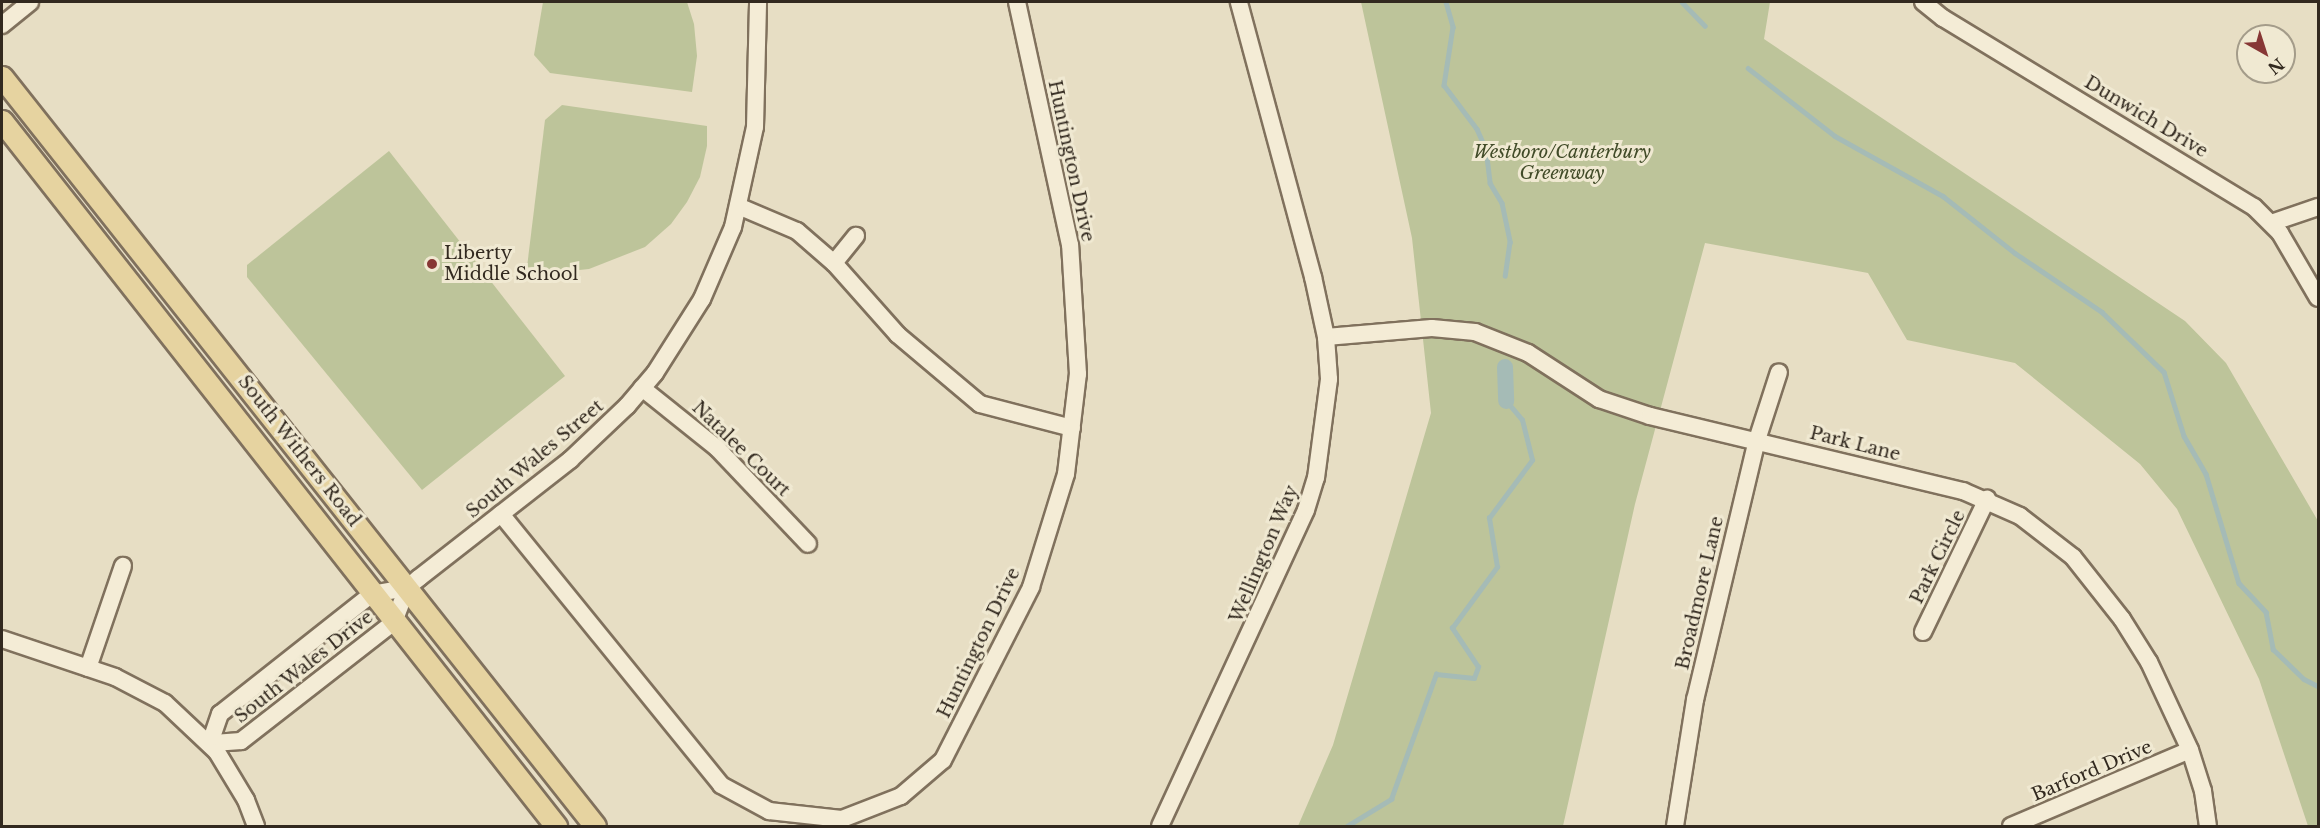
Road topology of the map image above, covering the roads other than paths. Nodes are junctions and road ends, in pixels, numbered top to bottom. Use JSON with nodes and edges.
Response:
{"nodes":[{"id":1,"x":30,"y":2,"type":"edge"},
{"id":2,"x":758,"y":2,"type":"edge"},
{"id":3,"x":1017,"y":2,"type":"edge"},
{"id":4,"x":1239,"y":2,"type":"edge"},
{"id":5,"x":1923,"y":2,"type":"edge"},
{"id":6,"x":2,"y":25,"type":"edge"},
{"id":7,"x":2,"y":77,"type":"edge"},
{"id":8,"x":2,"y":121,"type":"edge"},
{"id":9,"x":738,"y":206,"type":"junction"},
{"id":10,"x":2319,"y":207,"type":"edge"},
{"id":11,"x":2271,"y":223,"type":"junction"},
{"id":12,"x":856,"y":236,"type":"dead end"},
{"id":13,"x":834,"y":263,"type":"junction"},
{"id":14,"x":2319,"y":298,"type":"edge"},
{"id":15,"x":1326,"y":337,"type":"junction"},
{"id":16,"x":1779,"y":372,"type":"dead end"},
{"id":17,"x":642,"y":388,"type":"junction"},
{"id":18,"x":1072,"y":428,"type":"junction"},
{"id":19,"x":1757,"y":440,"type":"junction"},
{"id":20,"x":1988,"y":500,"type":"junction"},
{"id":21,"x":501,"y":514,"type":"junction"},
{"id":22,"x":808,"y":544,"type":"dead end"},
{"id":23,"x":123,"y":566,"type":"dead end"},
{"id":24,"x":407,"y":588,"type":"junction"},
{"id":25,"x":372,"y":594,"type":"junction"},
{"id":26,"x":394,"y":622,"type":"junction"},
{"id":27,"x":1923,"y":632,"type":"dead end"},
{"id":28,"x":2,"y":639,"type":"edge"},
{"id":29,"x":88,"y":668,"type":"junction"},
{"id":30,"x":210,"y":744,"type":"junction"},
{"id":31,"x":2190,"y":750,"type":"junction"},
{"id":32,"x":843,"y":823,"type":"edge"},
{"id":33,"x":256,"y":826,"type":"edge"},
{"id":34,"x":556,"y":826,"type":"edge"},
{"id":35,"x":595,"y":826,"type":"edge"},
{"id":36,"x":1160,"y":826,"type":"edge"},
{"id":37,"x":1675,"y":826,"type":"edge"},
{"id":38,"x":2010,"y":826,"type":"edge"},
{"id":39,"x":2208,"y":826,"type":"edge"}],
"edges":[{"from":1,"to":6,"type":"street"},
{"from":2,"to":9,"type":"street","name":"South Wales Street"},
{"from":3,"to":18,"type":"street","name":"Huntington Drive"},
{"from":4,"to":15,"type":"street","name":"Wellington Way"},
{"from":5,"to":11,"type":"street","name":"Dunwich Drive"},
{"from":7,"to":24,"type":"main road","name":"South Withers Road"},
{"from":8,"to":25,"type":"main road","name":"South Withers Road"},
{"from":9,"to":13,"type":"street"},
{"from":9,"to":17,"type":"street","name":"South Wales Street"},
{"from":10,"to":11,"type":"street"},
{"from":11,"to":14,"type":"street","name":"Dunwich Drive"},
{"from":12,"to":13,"type":"street"},
{"from":13,"to":18,"type":"street"},
{"from":15,"to":19,"type":"street","name":"Park Lane"},
{"from":15,"to":36,"type":"street","name":"Wellington Way"},
{"from":16,"to":19,"type":"street","name":"Broadmore Lane"},
{"from":17,"to":21,"type":"street","name":"South Wales Street"},
{"from":17,"to":22,"type":"street","name":"Natalee Court"},
{"from":18,"to":32,"type":"street","name":"Huntington Drive"},
{"from":19,"to":20,"type":"street","name":"Park Lane"},
{"from":19,"to":37,"type":"street","name":"Broadmore Lane"},
{"from":20,"to":27,"type":"street","name":"Park Circle"},
{"from":20,"to":31,"type":"street","name":"Park Lane"},
{"from":21,"to":24,"type":"street","name":"South Wales Street"},
{"from":21,"to":32,"type":"street","name":"Huntington Drive"},
{"from":23,"to":29,"type":"street"},
{"from":24,"to":25,"type":"street","name":"South Wales Street"},
{"from":24,"to":26,"type":"street"},
{"from":24,"to":35,"type":"main road","name":"South Withers Road"},
{"from":25,"to":26,"type":"main road","name":"South Withers Road"},
{"from":25,"to":30,"type":"street","name":"South Wales Drive"},
{"from":26,"to":30,"type":"street","name":"South Wales Drive"},
{"from":26,"to":34,"type":"main road","name":"South Withers Road"},
{"from":28,"to":29,"type":"street"},
{"from":29,"to":30,"type":"street"},
{"from":30,"to":33,"type":"street"},
{"from":31,"to":38,"type":"street","name":"Barford Drive"},
{"from":31,"to":39,"type":"street","name":"Park Lane"}]}
